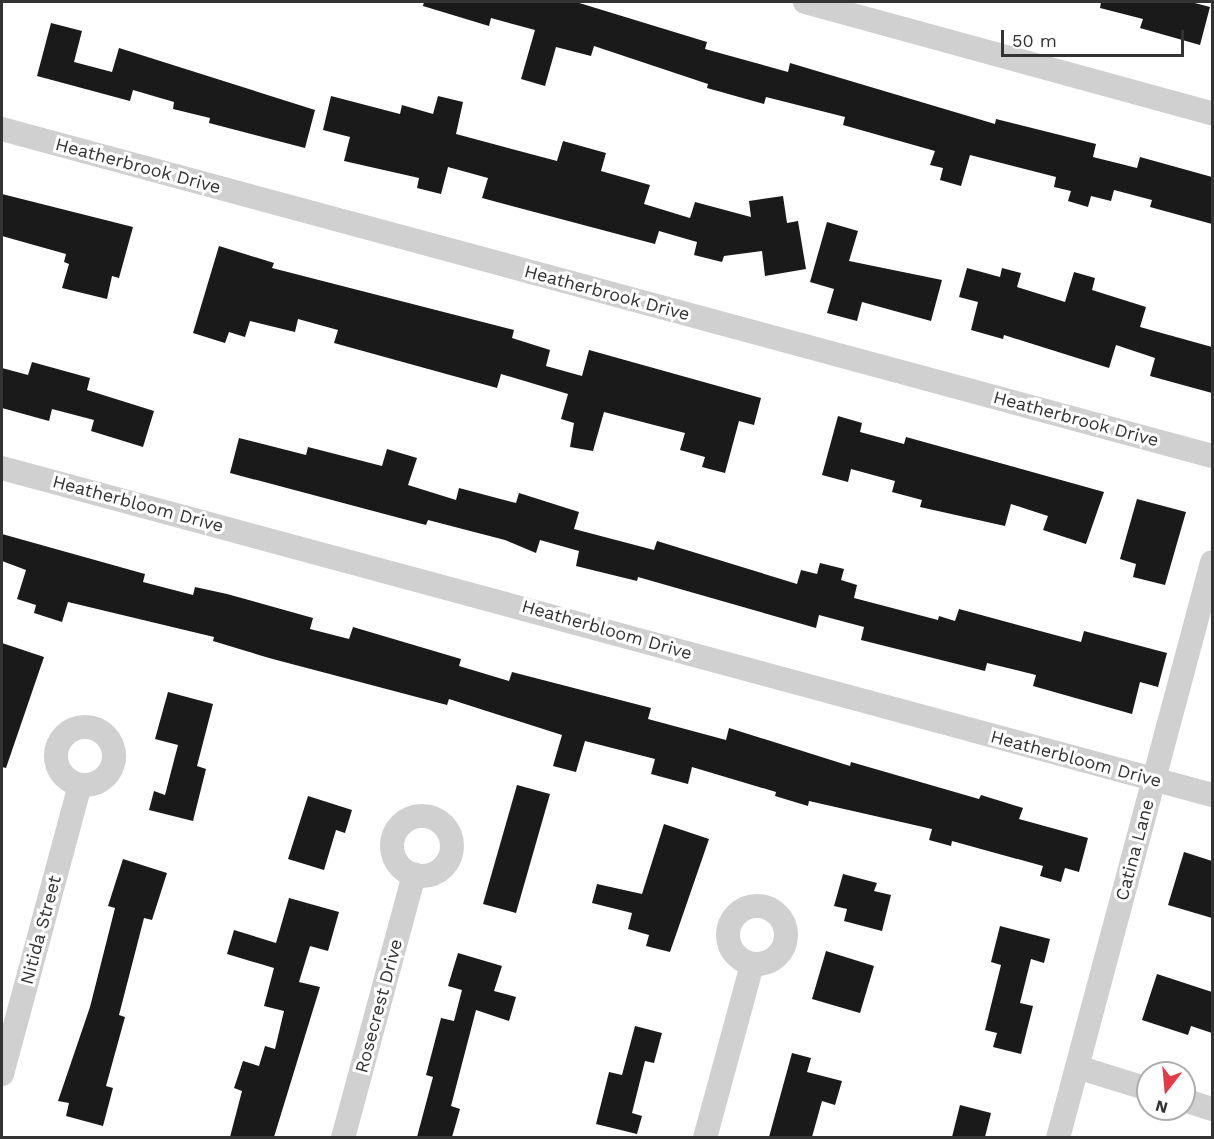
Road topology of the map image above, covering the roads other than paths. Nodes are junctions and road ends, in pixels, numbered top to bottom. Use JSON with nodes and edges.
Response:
{"nodes":[{"id":1,"x":805,"y":2,"type":"edge"},
{"id":2,"x":1212,"y":113,"type":"edge"},
{"id":3,"x":2,"y":129,"type":"edge"},
{"id":4,"x":1212,"y":456,"type":"edge"},
{"id":5,"x":2,"y":468,"type":"edge"},
{"id":6,"x":1212,"y":562,"type":"edge"},
{"id":7,"x":1154,"y":780,"type":"junction"},
{"id":8,"x":80,"y":785,"type":"dead end"},
{"id":9,"x":1212,"y":795,"type":"edge"},
{"id":10,"x":414,"y":874,"type":"dead end"},
{"id":11,"x":752,"y":965,"type":"dead end"},
{"id":12,"x":1077,"y":1067,"type":"junction"},
{"id":13,"x":2,"y":1074,"type":"edge"},
{"id":14,"x":1136,"y":1085,"type":"edge"},
{"id":15,"x":1196,"y":1104,"type":"edge"},
{"id":16,"x":1212,"y":1109,"type":"edge"},
{"id":17,"x":343,"y":1137,"type":"edge"},
{"id":18,"x":705,"y":1137,"type":"edge"},
{"id":19,"x":1058,"y":1137,"type":"edge"}],
"edges":[{"from":1,"to":2,"type":"street"},
{"from":3,"to":4,"type":"street","name":"Heatherbrook Drive"},
{"from":5,"to":7,"type":"street","name":"Heatherbloom Drive"},
{"from":6,"to":7,"type":"street","name":"Catina Lane"},
{"from":7,"to":9,"type":"street","name":"Heatherbloom Drive"},
{"from":7,"to":12,"type":"street","name":"Catina Lane"},
{"from":8,"to":13,"type":"street","name":"Nitida Street"},
{"from":10,"to":17,"type":"street","name":"Rosecrest Drive"},
{"from":11,"to":18,"type":"street"},
{"from":12,"to":14,"type":"street"},
{"from":12,"to":19,"type":"street","name":"Catina Lane"},
{"from":15,"to":16,"type":"street"}]}
